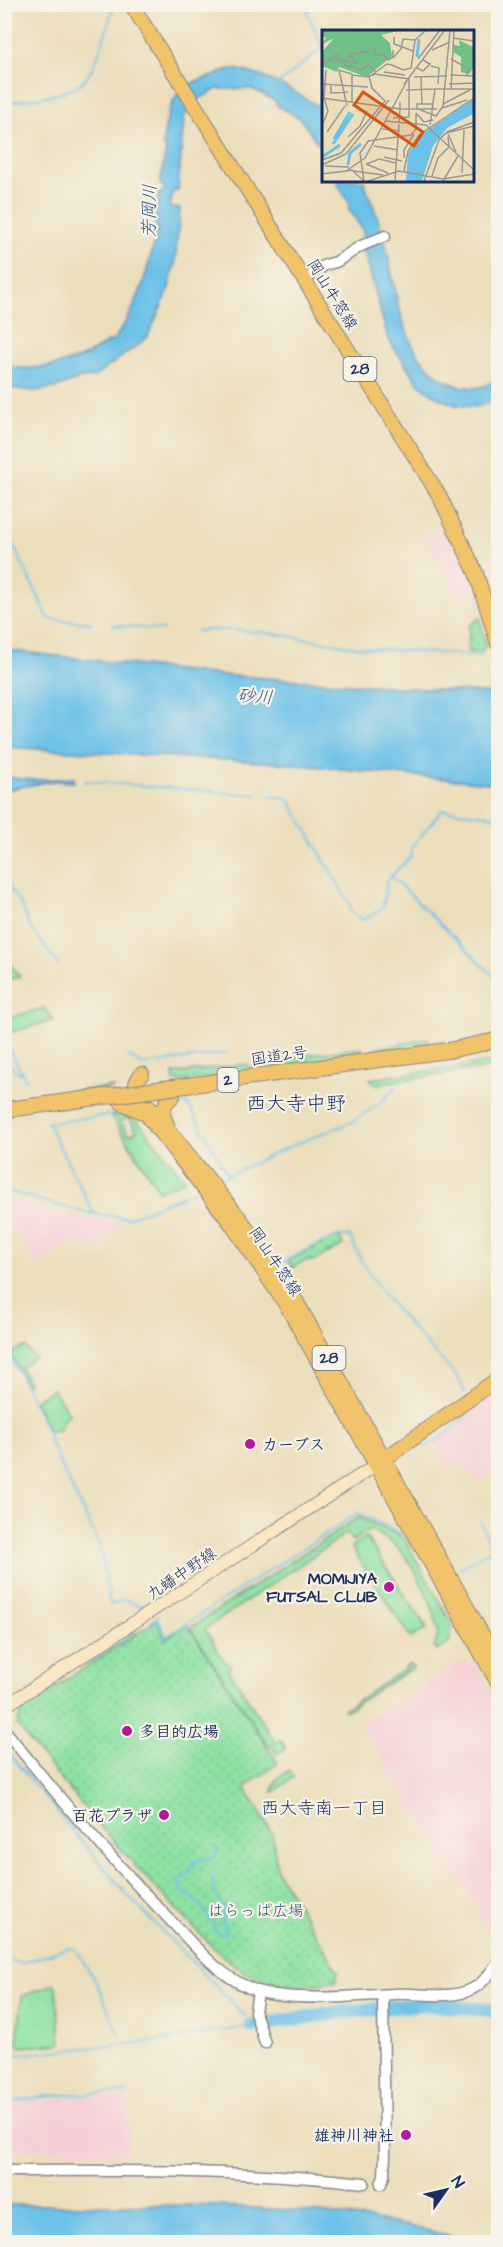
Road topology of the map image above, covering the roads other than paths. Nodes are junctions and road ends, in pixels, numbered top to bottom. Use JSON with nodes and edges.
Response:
{"nodes":[{"id":1,"x":131,"y":4,"type":"edge"},
{"id":2,"x":385,"y":236,"type":"dead end"},
{"id":3,"x":305,"y":280,"type":"junction"},
{"id":4,"x":498,"y":644,"type":"edge"},
{"id":5,"x":498,"y":1040,"type":"edge"},
{"id":6,"x":498,"y":1048,"type":"edge"},
{"id":7,"x":451,"y":1050,"type":"junction"},
{"id":8,"x":142,"y":1074,"type":"dead end"},
{"id":9,"x":122,"y":1078,"type":"dead end"},
{"id":10,"x":134,"y":1087,"type":"junction"},
{"id":11,"x":173,"y":1095,"type":"dead end"},
{"id":12,"x":122,"y":1103,"type":"dead end"},
{"id":13,"x":4,"y":1110,"type":"edge"},
{"id":14,"x":146,"y":1114,"type":"junction"},
{"id":15,"x":168,"y":1127,"type":"junction"},
{"id":16,"x":498,"y":1379,"type":"edge"},
{"id":17,"x":380,"y":1462,"type":"junction"},
{"id":18,"x":498,"y":1663,"type":"edge"},
{"id":19,"x":498,"y":1683,"type":"edge"},
{"id":20,"x":4,"y":1707,"type":"edge"},
{"id":21,"x":4,"y":1729,"type":"edge"},
{"id":22,"x":498,"y":1962,"type":"edge"},
{"id":23,"x":258,"y":1991,"type":"junction"},
{"id":24,"x":383,"y":1998,"type":"junction"},
{"id":25,"x":265,"y":2043,"type":"dead end"},
{"id":26,"x":4,"y":2171,"type":"edge"},
{"id":27,"x":364,"y":2183,"type":"dead end"},
{"id":28,"x":381,"y":2184,"type":"dead end"}],
"edges":[{"from":1,"to":3,"type":"main road","name":"岡山牛窓線","number":"28"},
{"from":2,"to":3,"type":"street"},
{"from":3,"to":4,"type":"main road","name":"岡山牛窓線","number":"28"},
{"from":5,"to":7,"type":"highway","name":"国道2号","number":"2"},
{"from":6,"to":7,"type":"highway","name":"国道2号","number":"2"},
{"from":7,"to":13,"type":"highway","name":"国道2号","number":"2","bridge":true},
{"from":8,"to":10,"type":"main road"},
{"from":9,"to":10,"type":"main road","name":"岡山牛窓線","number":"28"},
{"from":10,"to":14,"type":"main road","name":"岡山牛窓線","number":"28"},
{"from":10,"to":15,"type":"main road","name":"岡山牛窓線","number":"28"},
{"from":11,"to":15,"type":"main road"},
{"from":12,"to":14,"type":"main road"},
{"from":14,"to":17,"type":"main road","name":"岡山牛窓線","number":"28"},
{"from":15,"to":17,"type":"main road","name":"岡山牛窓線","number":"28"},
{"from":16,"to":17,"type":"main road"},
{"from":17,"to":18,"type":"main road","name":"岡山牛窓線","number":"28"},
{"from":17,"to":19,"type":"main road","name":"岡山牛窓線","number":"28"},
{"from":17,"to":20,"type":"main road","name":"九蟠中野線"},
{"from":21,"to":23,"type":"street"},
{"from":22,"to":24,"type":"street"},
{"from":23,"to":24,"type":"street"},
{"from":23,"to":25,"type":"street"},
{"from":24,"to":28,"type":"street"},
{"from":26,"to":27,"type":"street"}]}
